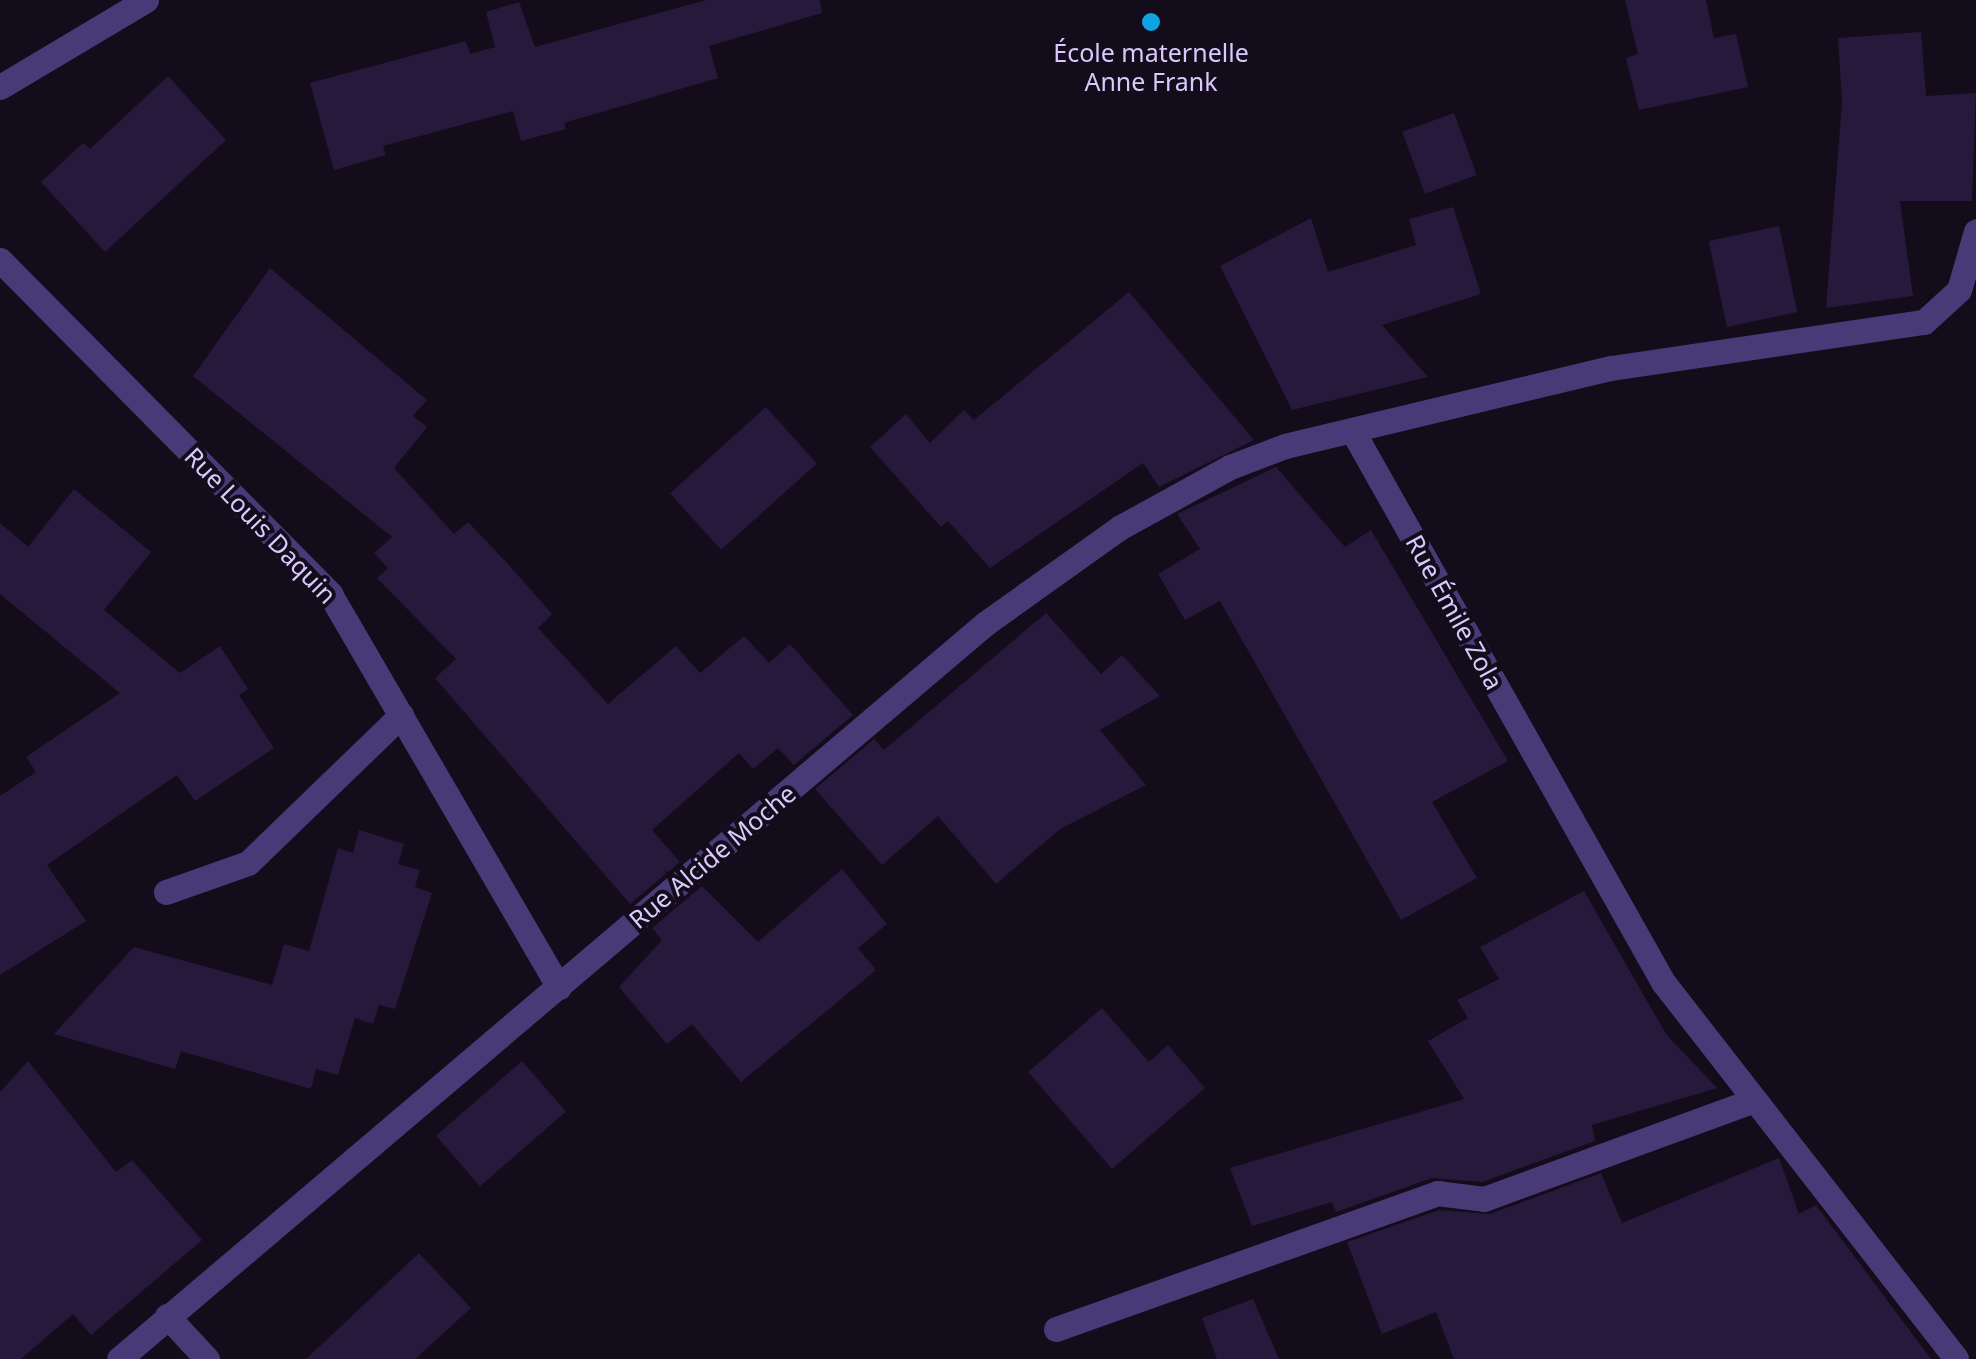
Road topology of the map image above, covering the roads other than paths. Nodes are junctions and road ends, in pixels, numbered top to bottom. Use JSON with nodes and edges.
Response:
{"nodes":[{"id":1,"x":146,"y":0,"type":"edge"},
{"id":2,"x":0,"y":87,"type":"edge"},
{"id":3,"x":1976,"y":232,"type":"edge"},
{"id":4,"x":0,"y":260,"type":"edge"},
{"id":5,"x":1352,"y":430,"type":"junction"},
{"id":6,"x":401,"y":715,"type":"junction"},
{"id":7,"x":166,"y":892,"type":"dead end"},
{"id":8,"x":560,"y":986,"type":"junction"},
{"id":9,"x":1754,"y":1100,"type":"junction"},
{"id":10,"x":167,"y":1316,"type":"junction"},
{"id":11,"x":1056,"y":1328,"type":"dead end"},
{"id":12,"x":119,"y":1359,"type":"edge"},
{"id":13,"x":207,"y":1359,"type":"edge"},
{"id":14,"x":1956,"y":1359,"type":"edge"}],
"edges":[{"from":1,"to":2,"type":"street"},
{"from":3,"to":5,"type":"street"},
{"from":4,"to":6,"type":"street","name":"Rue Louis Daquin"},
{"from":5,"to":8,"type":"street","name":"Rue Alcide Moche"},
{"from":5,"to":9,"type":"street","name":"Rue Émile Zola"},
{"from":6,"to":7,"type":"street"},
{"from":6,"to":8,"type":"street","name":"Rue Louis Daquin"},
{"from":8,"to":10,"type":"street","name":"Rue Alcide Moche"},
{"from":9,"to":11,"type":"street"},
{"from":9,"to":14,"type":"street","name":"Rue Émile Zola"},
{"from":10,"to":12,"type":"street","name":"Rue Alcide Moche"},
{"from":10,"to":13,"type":"street"}]}
